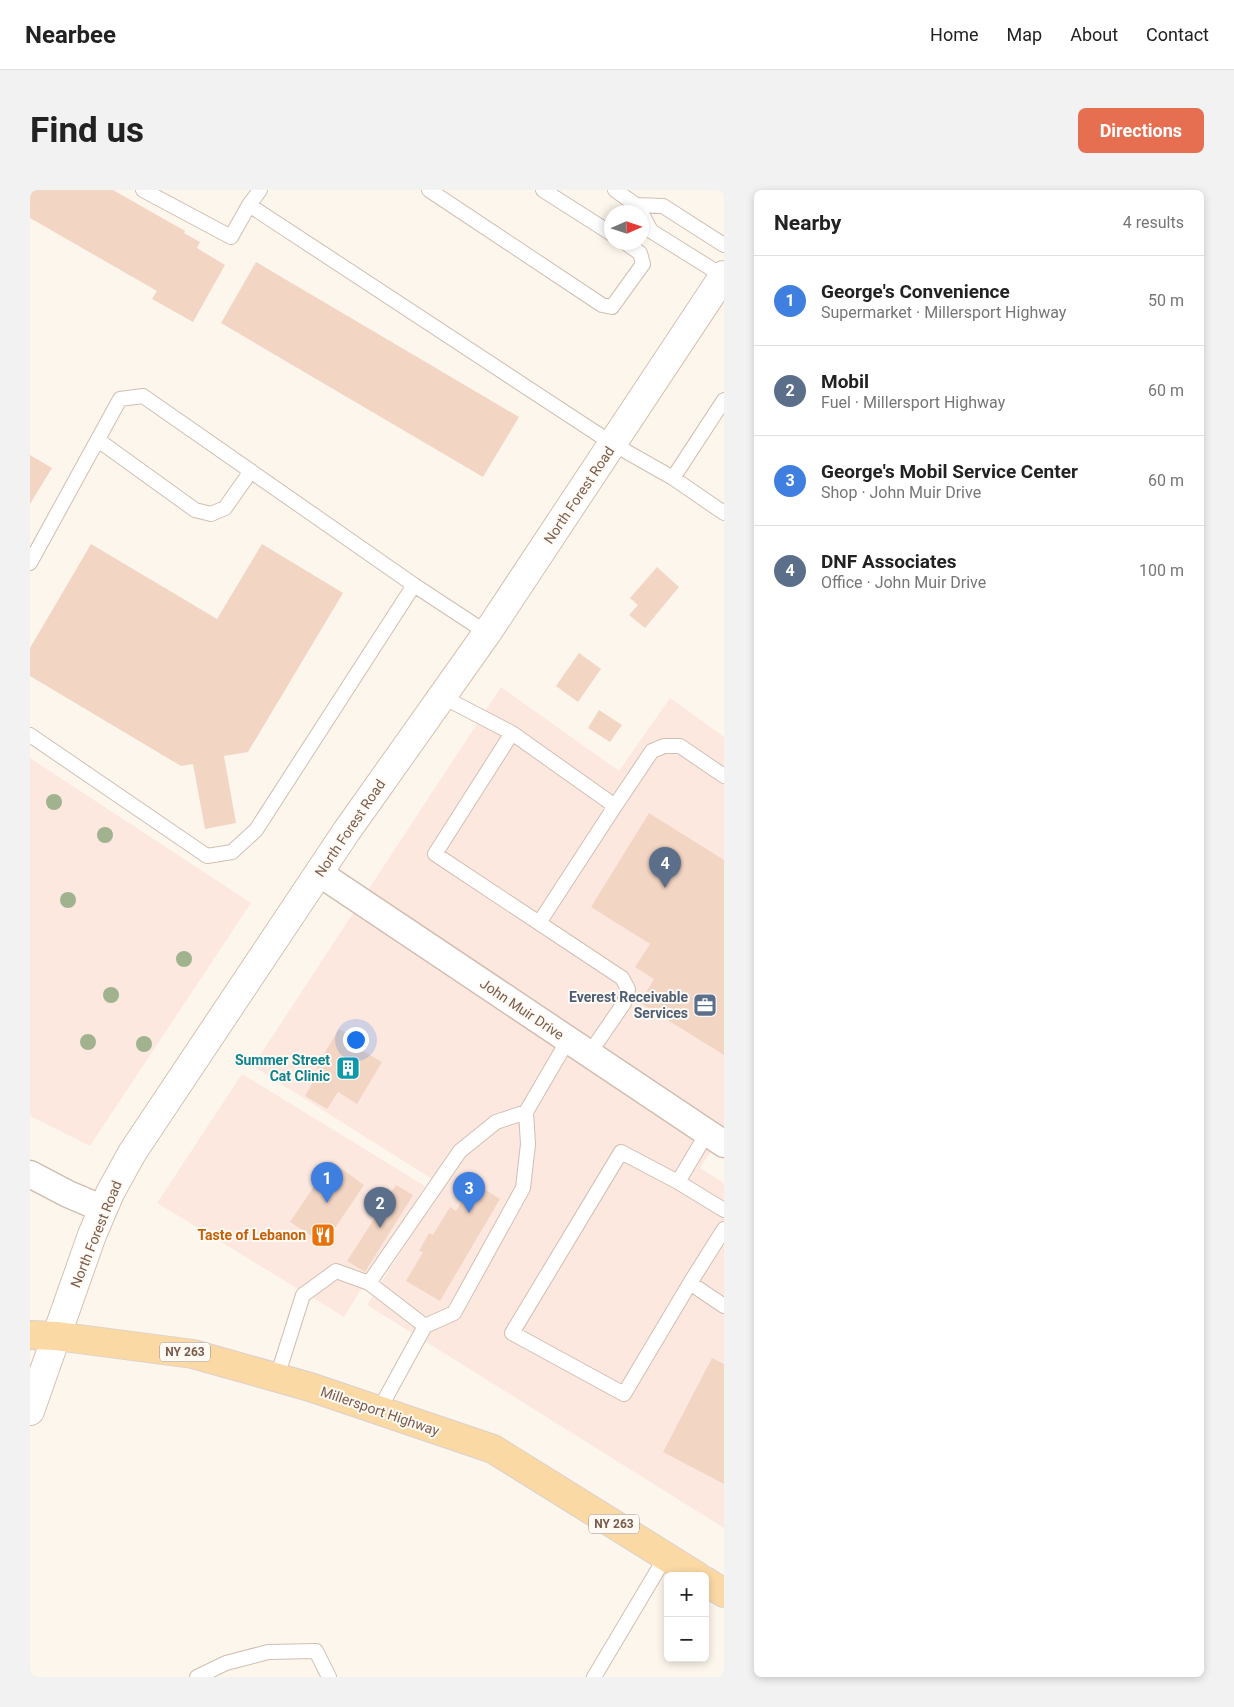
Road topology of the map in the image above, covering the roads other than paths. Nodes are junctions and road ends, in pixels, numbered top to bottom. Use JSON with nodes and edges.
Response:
{"nodes":[{"id":1,"x":143,"y":190,"type":"edge"},
{"id":2,"x":260,"y":190,"type":"edge"},
{"id":3,"x":429,"y":190,"type":"edge"},
{"id":4,"x":543,"y":190,"type":"edge"},
{"id":5,"x":615,"y":190,"type":"edge"},
{"id":6,"x":249,"y":205,"type":"junction"},
{"id":7,"x":632,"y":205,"type":"edge"},
{"id":8,"x":649,"y":209,"type":"edge"},
{"id":9,"x":649,"y":228,"type":"edge"},
{"id":10,"x":604,"y":229,"type":"edge"},
{"id":11,"x":724,"y":246,"type":"edge"},
{"id":12,"x":636,"y":250,"type":"edge"},
{"id":13,"x":723,"y":276,"type":"edge"},
{"id":14,"x":724,"y":400,"type":"edge"},
{"id":15,"x":98,"y":440,"type":"junction"},
{"id":16,"x":612,"y":444,"type":"junction"},
{"id":17,"x":251,"y":471,"type":"junction"},
{"id":18,"x":672,"y":478,"type":"junction"},
{"id":19,"x":724,"y":512,"type":"edge"},
{"id":20,"x":30,"y":563,"type":"edge"},
{"id":21,"x":414,"y":585,"type":"junction"},
{"id":22,"x":487,"y":633,"type":"junction"},
{"id":23,"x":443,"y":697,"type":"junction"},
{"id":24,"x":512,"y":733,"type":"junction"},
{"id":25,"x":30,"y":735,"type":"edge"},
{"id":26,"x":724,"y":776,"type":"edge"},
{"id":27,"x":615,"y":806,"type":"junction"},
{"id":28,"x":319,"y":873,"type":"junction"},
{"id":29,"x":539,"y":923,"type":"junction"},
{"id":30,"x":568,"y":1040,"type":"junction"},
{"id":31,"x":589,"y":1054,"type":"junction"},
{"id":32,"x":526,"y":1112,"type":"junction"},
{"id":33,"x":715,"y":1139,"type":"edge"},
{"id":34,"x":30,"y":1174,"type":"edge"},
{"id":35,"x":678,"y":1182,"type":"junction"},
{"id":36,"x":103,"y":1209,"type":"junction"},
{"id":37,"x":724,"y":1210,"type":"edge"},
{"id":38,"x":724,"y":1229,"type":"edge"},
{"id":39,"x":369,"y":1283,"type":"junction"},
{"id":40,"x":690,"y":1283,"type":"junction"},
{"id":41,"x":724,"y":1306,"type":"edge"},
{"id":42,"x":425,"y":1326,"type":"junction"},
{"id":43,"x":43,"y":1335,"type":"edge"},
{"id":44,"x":277,"y":1377,"type":"junction"},
{"id":45,"x":379,"y":1410,"type":"junction"},
{"id":46,"x":30,"y":1411,"type":"edge"},
{"id":47,"x":666,"y":1556,"type":"junction"},
{"id":48,"x":691,"y":1572,"type":"edge"},
{"id":49,"x":709,"y":1584,"type":"edge"},
{"id":50,"x":724,"y":1593,"type":"edge"},
{"id":51,"x":198,"y":1677,"type":"edge"},
{"id":52,"x":329,"y":1677,"type":"edge"},
{"id":53,"x":594,"y":1677,"type":"edge"}],
"edges":[{"from":1,"to":6,"type":"lane"},
{"from":2,"to":6,"type":"lane"},
{"from":3,"to":12,"type":"lane"},
{"from":4,"to":10,"type":"lane"},
{"from":5,"to":7,"type":"lane"},
{"from":6,"to":16,"type":"lane"},
{"from":8,"to":11,"type":"lane"},
{"from":9,"to":13,"type":"lane"},
{"from":13,"to":16,"type":"street","name":"North Forest Road"},
{"from":14,"to":18,"type":"lane"},
{"from":15,"to":17,"type":"lane"},
{"from":15,"to":17,"type":"lane"},
{"from":15,"to":20,"type":"lane"},
{"from":16,"to":18,"type":"lane"},
{"from":16,"to":22,"type":"street","name":"North Forest Road"},
{"from":17,"to":21,"type":"lane"},
{"from":18,"to":19,"type":"lane"},
{"from":21,"to":22,"type":"lane"},
{"from":21,"to":25,"type":"lane"},
{"from":22,"to":23,"type":"street","name":"North Forest Road"},
{"from":23,"to":24,"type":"lane"},
{"from":23,"to":28,"type":"street","name":"North Forest Road"},
{"from":24,"to":27,"type":"lane"},
{"from":24,"to":29,"type":"lane"},
{"from":26,"to":27,"type":"lane"},
{"from":27,"to":29,"type":"lane"},
{"from":28,"to":30,"type":"street","name":"John Muir Drive"},
{"from":28,"to":36,"type":"street","name":"North Forest Road"},
{"from":29,"to":31,"type":"lane"},
{"from":30,"to":31,"type":"street","name":"John Muir Drive"},
{"from":30,"to":32,"type":"lane"},
{"from":31,"to":33,"type":"street","name":"John Muir Drive"},
{"from":32,"to":39,"type":"lane"},
{"from":32,"to":42,"type":"lane"},
{"from":33,"to":35,"type":"lane"},
{"from":34,"to":36,"type":"street"},
{"from":35,"to":37,"type":"lane"},
{"from":35,"to":40,"type":"lane"},
{"from":36,"to":43,"type":"street","name":"North Forest Road"},
{"from":38,"to":40,"type":"lane"},
{"from":39,"to":42,"type":"lane"},
{"from":39,"to":44,"type":"lane"},
{"from":40,"to":41,"type":"lane"},
{"from":42,"to":45,"type":"lane"},
{"from":43,"to":44,"type":"main road","name":"Millersport Highway","number":"NY 263"},
{"from":43,"to":46,"type":"street","name":"North Forest Road"},
{"from":44,"to":45,"type":"main road","name":"Millersport Highway","number":"NY 263"},
{"from":45,"to":47,"type":"main road","name":"Millersport Highway","number":"NY 263"},
{"from":47,"to":48,"type":"main road","name":"Millersport Highway","number":"NY 263"},
{"from":47,"to":53,"type":"lane"},
{"from":49,"to":50,"type":"main road"},
{"from":51,"to":52,"type":"lane"}]}
